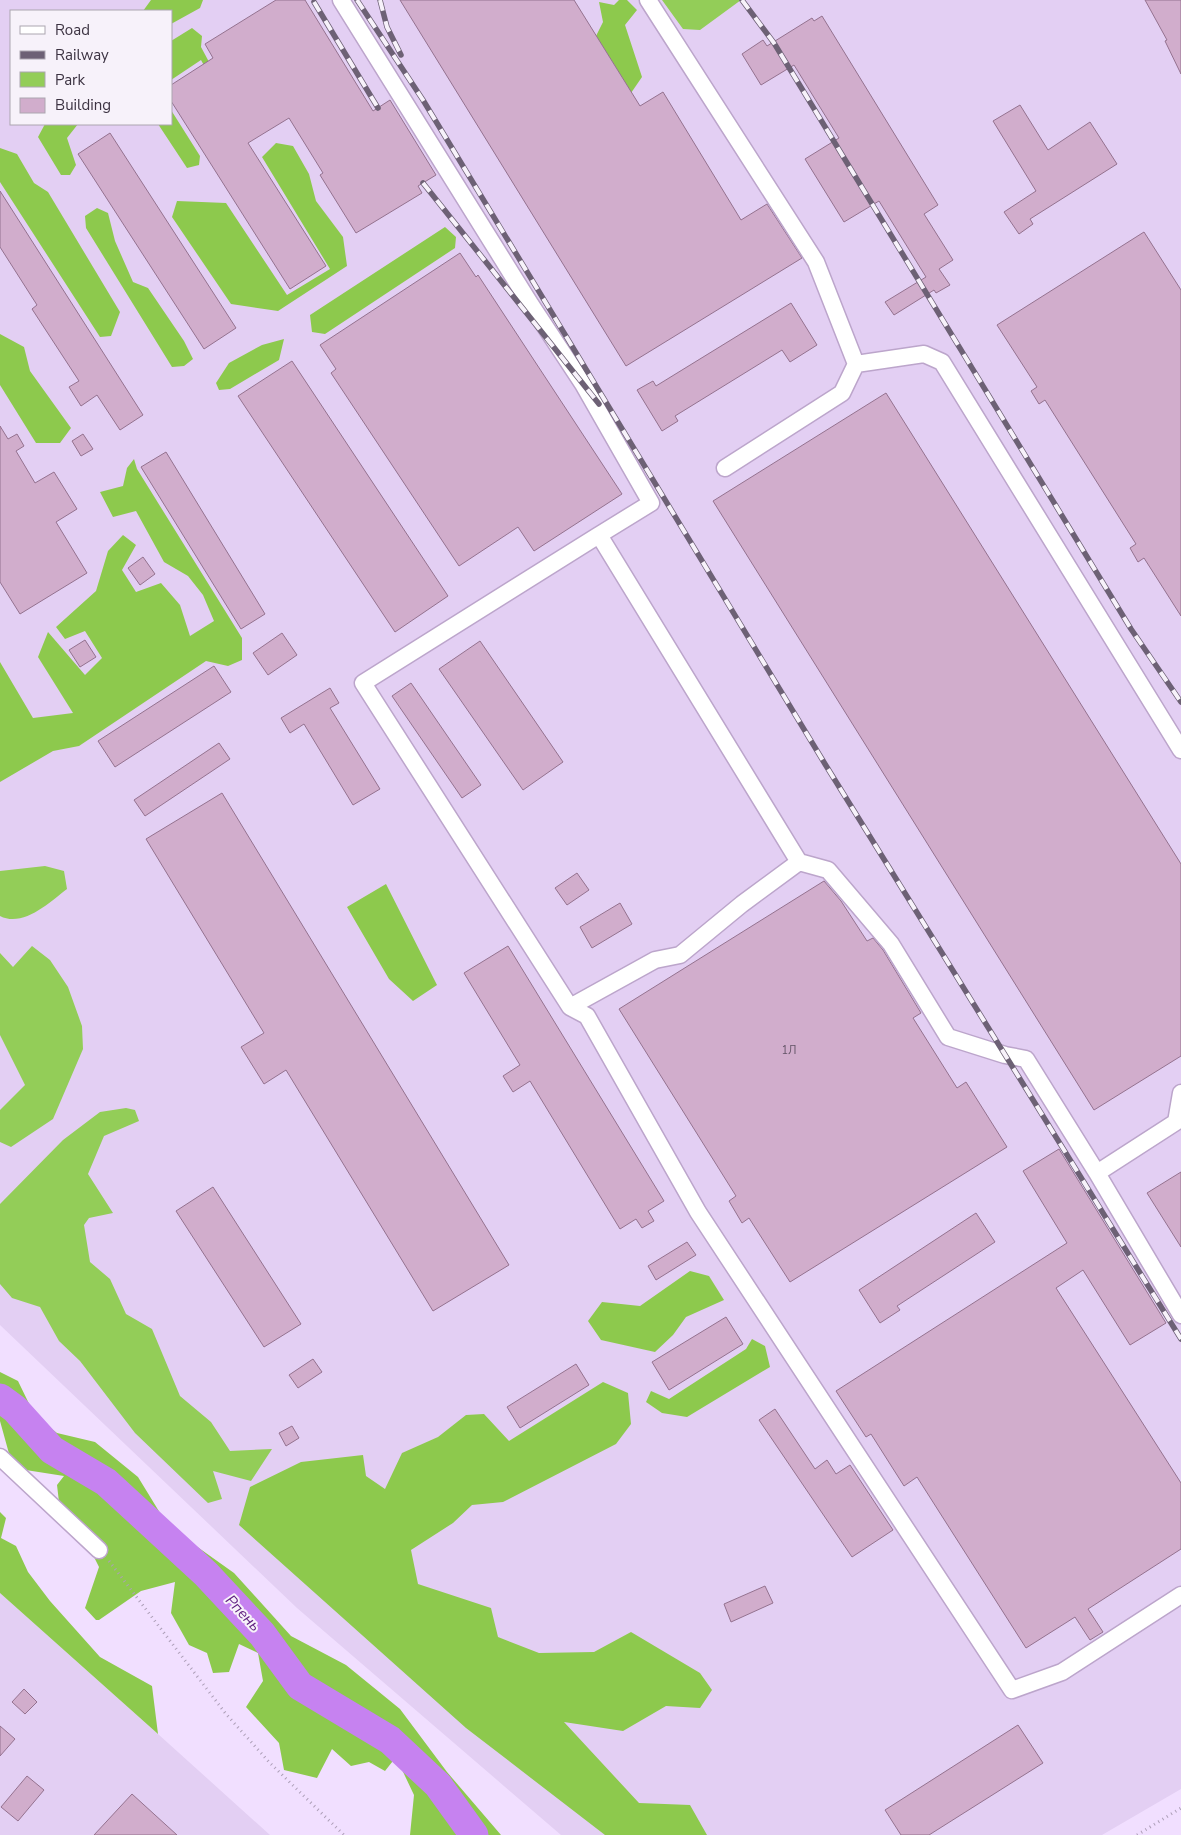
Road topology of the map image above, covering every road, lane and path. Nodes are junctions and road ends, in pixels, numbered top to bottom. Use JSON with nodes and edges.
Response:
{"nodes":[{"id":1,"x":341,"y":0,"type":"edge"},
{"id":2,"x":648,"y":0,"type":"edge"},
{"id":3,"x":856,"y":364,"type":"junction"},
{"id":4,"x":725,"y":468,"type":"dead end"},
{"id":5,"x":599,"y":535,"type":"junction"},
{"id":6,"x":1181,"y":750,"type":"edge"},
{"id":7,"x":799,"y":862,"type":"junction"},
{"id":8,"x":570,"y":1007,"type":"junction"},
{"id":9,"x":1181,"y":1093,"type":"edge"},
{"id":10,"x":1097,"y":1173,"type":"junction"},
{"id":11,"x":1181,"y":1316,"type":"edge"},
{"id":12,"x":0,"y":1457,"type":"edge"},
{"id":13,"x":99,"y":1550,"type":"joint"},
{"id":14,"x":1181,"y":1596,"type":"edge"},
{"id":15,"x":1181,"y":1808,"type":"edge"},
{"id":16,"x":344,"y":1835,"type":"edge"},
{"id":17,"x":1137,"y":1835,"type":"edge"}],
"edges":[{"from":1,"to":5,"type":"lane"},
{"from":2,"to":3,"type":"lane"},
{"from":3,"to":4,"type":"lane"},
{"from":3,"to":6,"type":"lane"},
{"from":5,"to":7,"type":"lane"},
{"from":5,"to":8,"type":"lane"},
{"from":7,"to":8,"type":"lane"},
{"from":7,"to":10,"type":"lane"},
{"from":8,"to":14,"type":"lane"},
{"from":9,"to":10,"type":"lane"},
{"from":10,"to":11,"type":"lane"},
{"from":12,"to":13,"type":"lane"},
{"from":13,"to":16,"type":"path"},
{"from":15,"to":17,"type":"path"}]}
